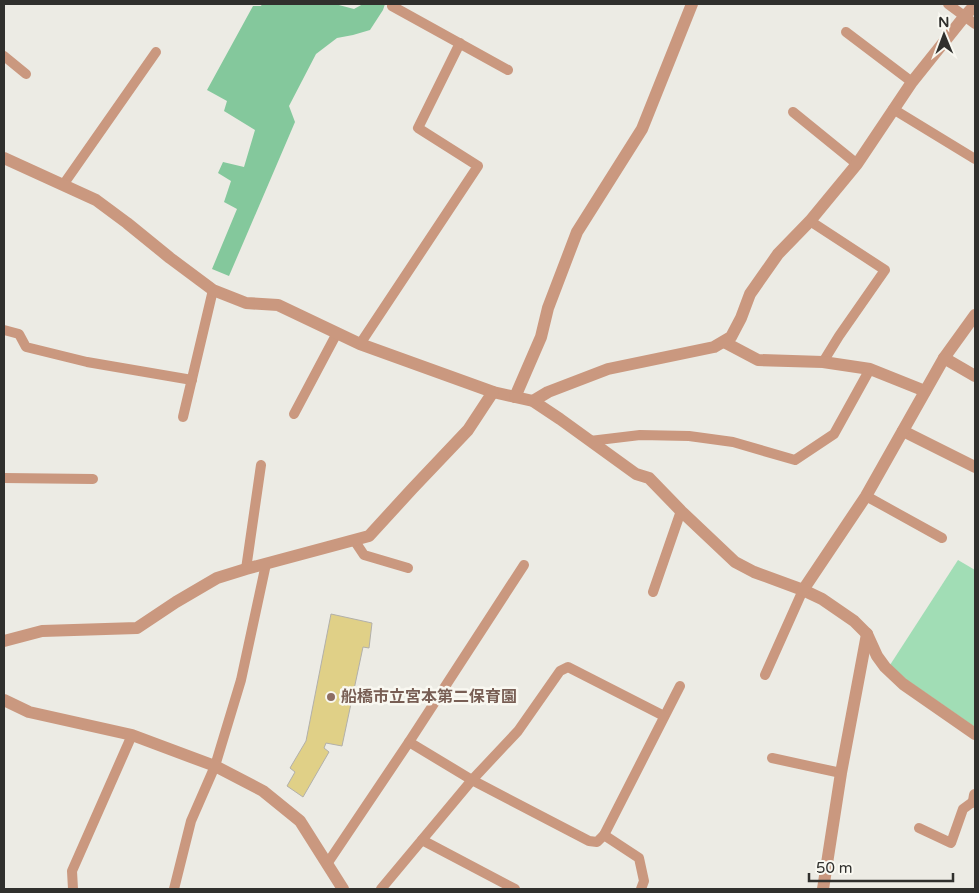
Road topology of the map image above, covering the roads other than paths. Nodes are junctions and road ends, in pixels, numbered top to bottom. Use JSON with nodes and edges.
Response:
{"nodes":[{"id":1,"x":692,"y":4,"type":"edge"},
{"id":2,"x":948,"y":4,"type":"edge"},
{"id":3,"x":975,"y":5,"type":"edge"},
{"id":4,"x":392,"y":6,"type":"dead end"},
{"id":5,"x":964,"y":17,"type":"junction"},
{"id":6,"x":975,"y":24,"type":"edge"},
{"id":7,"x":846,"y":32,"type":"dead end"},
{"id":8,"x":460,"y":43,"type":"junction"},
{"id":9,"x":156,"y":52,"type":"dead end"},
{"id":10,"x":4,"y":56,"type":"edge"},
{"id":11,"x":508,"y":70,"type":"dead end"},
{"id":12,"x":26,"y":74,"type":"dead end"},
{"id":13,"x":912,"y":82,"type":"junction"},
{"id":14,"x":893,"y":109,"type":"junction"},
{"id":15,"x":793,"y":112,"type":"dead end"},
{"id":16,"x":4,"y":158,"type":"edge"},
{"id":17,"x":975,"y":159,"type":"edge"},
{"id":18,"x":857,"y":164,"type":"junction"},
{"id":19,"x":63,"y":185,"type":"junction"},
{"id":20,"x":810,"y":221,"type":"junction"},
{"id":21,"x":213,"y":290,"type":"junction"},
{"id":22,"x":975,"y":315,"type":"edge"},
{"id":23,"x":4,"y":330,"type":"edge"},
{"id":24,"x":337,"y":333,"type":"junction"},
{"id":25,"x":724,"y":342,"type":"junction"},
{"id":26,"x":360,"y":344,"type":"junction"},
{"id":27,"x":944,"y":358,"type":"junction"},
{"id":28,"x":824,"y":362,"type":"junction"},
{"id":29,"x":870,"y":369,"type":"junction"},
{"id":30,"x":975,"y":376,"type":"edge"},
{"id":31,"x":192,"y":380,"type":"junction"},
{"id":32,"x":925,"y":391,"type":"junction"},
{"id":33,"x":493,"y":392,"type":"junction"},
{"id":34,"x":515,"y":397,"type":"junction"},
{"id":35,"x":532,"y":401,"type":"junction"},
{"id":36,"x":294,"y":414,"type":"dead end"},
{"id":37,"x":183,"y":418,"type":"dead end"},
{"id":38,"x":903,"y":431,"type":"junction"},
{"id":39,"x":590,"y":441,"type":"junction"},
{"id":40,"x":261,"y":465,"type":"dead end"},
{"id":41,"x":975,"y":468,"type":"edge"},
{"id":42,"x":4,"y":478,"type":"edge"},
{"id":43,"x":93,"y":479,"type":"dead end"},
{"id":44,"x":866,"y":496,"type":"junction"},
{"id":45,"x":681,"y":511,"type":"junction"},
{"id":46,"x":942,"y":538,"type":"dead end"},
{"id":47,"x":354,"y":540,"type":"junction"},
{"id":48,"x":266,"y":564,"type":"junction"},
{"id":49,"x":524,"y":565,"type":"dead end"},
{"id":50,"x":408,"y":568,"type":"dead end"},
{"id":51,"x":246,"y":569,"type":"junction"},
{"id":52,"x":803,"y":590,"type":"junction"},
{"id":53,"x":653,"y":592,"type":"dead end"},
{"id":54,"x":867,"y":634,"type":"junction"},
{"id":55,"x":4,"y":641,"type":"edge"},
{"id":56,"x":765,"y":674,"type":"dead end"},
{"id":57,"x":680,"y":686,"type":"dead end"},
{"id":58,"x":4,"y":700,"type":"edge"},
{"id":59,"x":664,"y":716,"type":"junction"},
{"id":60,"x":975,"y":734,"type":"edge"},
{"id":61,"x":132,"y":735,"type":"junction"},
{"id":62,"x":409,"y":742,"type":"junction"},
{"id":63,"x":772,"y":758,"type":"dead end"},
{"id":64,"x":215,"y":766,"type":"junction"},
{"id":65,"x":841,"y":773,"type":"junction"},
{"id":66,"x":472,"y":780,"type":"junction"},
{"id":67,"x":975,"y":799,"type":"edge"},
{"id":68,"x":919,"y":828,"type":"dead end"},
{"id":69,"x":604,"y":835,"type":"junction"},
{"id":70,"x":422,"y":840,"type":"junction"},
{"id":71,"x":327,"y":864,"type":"junction"},
{"id":72,"x":73,"y":889,"type":"edge"},
{"id":73,"x":174,"y":889,"type":"edge"},
{"id":74,"x":343,"y":889,"type":"edge"},
{"id":75,"x":381,"y":889,"type":"edge"},
{"id":76,"x":515,"y":889,"type":"edge"},
{"id":77,"x":641,"y":889,"type":"edge"},
{"id":78,"x":823,"y":889,"type":"edge"}],
"edges":[{"from":1,"to":34,"type":"street"},
{"from":2,"to":5,"type":"lane"},
{"from":3,"to":5,"type":"street"},
{"from":4,"to":8,"type":"lane"},
{"from":5,"to":6,"type":"lane"},
{"from":5,"to":13,"type":"street"},
{"from":7,"to":13,"type":"lane"},
{"from":8,"to":11,"type":"lane"},
{"from":8,"to":26,"type":"lane"},
{"from":9,"to":19,"type":"lane"},
{"from":10,"to":12,"type":"lane"},
{"from":13,"to":14,"type":"street"},
{"from":14,"to":17,"type":"lane"},
{"from":14,"to":18,"type":"street"},
{"from":15,"to":18,"type":"lane"},
{"from":16,"to":19,"type":"street"},
{"from":18,"to":20,"type":"street"},
{"from":19,"to":21,"type":"street"},
{"from":20,"to":25,"type":"street"},
{"from":20,"to":28,"type":"lane"},
{"from":21,"to":24,"type":"street"},
{"from":21,"to":31,"type":"lane"},
{"from":22,"to":27,"type":"street"},
{"from":23,"to":31,"type":"lane"},
{"from":24,"to":26,"type":"street"},
{"from":24,"to":36,"type":"lane"},
{"from":25,"to":28,"type":"street"},
{"from":25,"to":35,"type":"street"},
{"from":26,"to":33,"type":"street"},
{"from":27,"to":30,"type":"street"},
{"from":27,"to":32,"type":"street"},
{"from":28,"to":29,"type":"street"},
{"from":29,"to":32,"type":"street"},
{"from":29,"to":39,"type":"lane"},
{"from":31,"to":37,"type":"lane"},
{"from":32,"to":38,"type":"street"},
{"from":33,"to":34,"type":"street"},
{"from":33,"to":47,"type":"street"},
{"from":34,"to":35,"type":"street"},
{"from":35,"to":39,"type":"street"},
{"from":38,"to":41,"type":"street"},
{"from":38,"to":44,"type":"street"},
{"from":39,"to":45,"type":"street"},
{"from":40,"to":51,"type":"lane"},
{"from":42,"to":43,"type":"lane"},
{"from":44,"to":46,"type":"lane"},
{"from":44,"to":52,"type":"street"},
{"from":45,"to":52,"type":"street"},
{"from":45,"to":53,"type":"lane"},
{"from":47,"to":48,"type":"street"},
{"from":47,"to":50,"type":"lane"},
{"from":48,"to":51,"type":"street"},
{"from":48,"to":64,"type":"lane"},
{"from":49,"to":62,"type":"lane"},
{"from":51,"to":55,"type":"street"},
{"from":52,"to":54,"type":"street"},
{"from":52,"to":56,"type":"lane"},
{"from":54,"to":60,"type":"street"},
{"from":54,"to":65,"type":"street"},
{"from":57,"to":59,"type":"lane"},
{"from":58,"to":61,"type":"street"},
{"from":59,"to":66,"type":"lane"},
{"from":59,"to":69,"type":"lane"},
{"from":61,"to":64,"type":"street"},
{"from":61,"to":72,"type":"lane"},
{"from":62,"to":66,"type":"lane"},
{"from":62,"to":71,"type":"lane"},
{"from":63,"to":65,"type":"lane"},
{"from":64,"to":71,"type":"street"},
{"from":64,"to":73,"type":"lane"},
{"from":65,"to":78,"type":"street"},
{"from":66,"to":69,"type":"lane"},
{"from":66,"to":70,"type":"lane"},
{"from":67,"to":68,"type":"lane"},
{"from":69,"to":77,"type":"lane"},
{"from":70,"to":75,"type":"lane"},
{"from":70,"to":76,"type":"lane"},
{"from":71,"to":74,"type":"street"}]}
